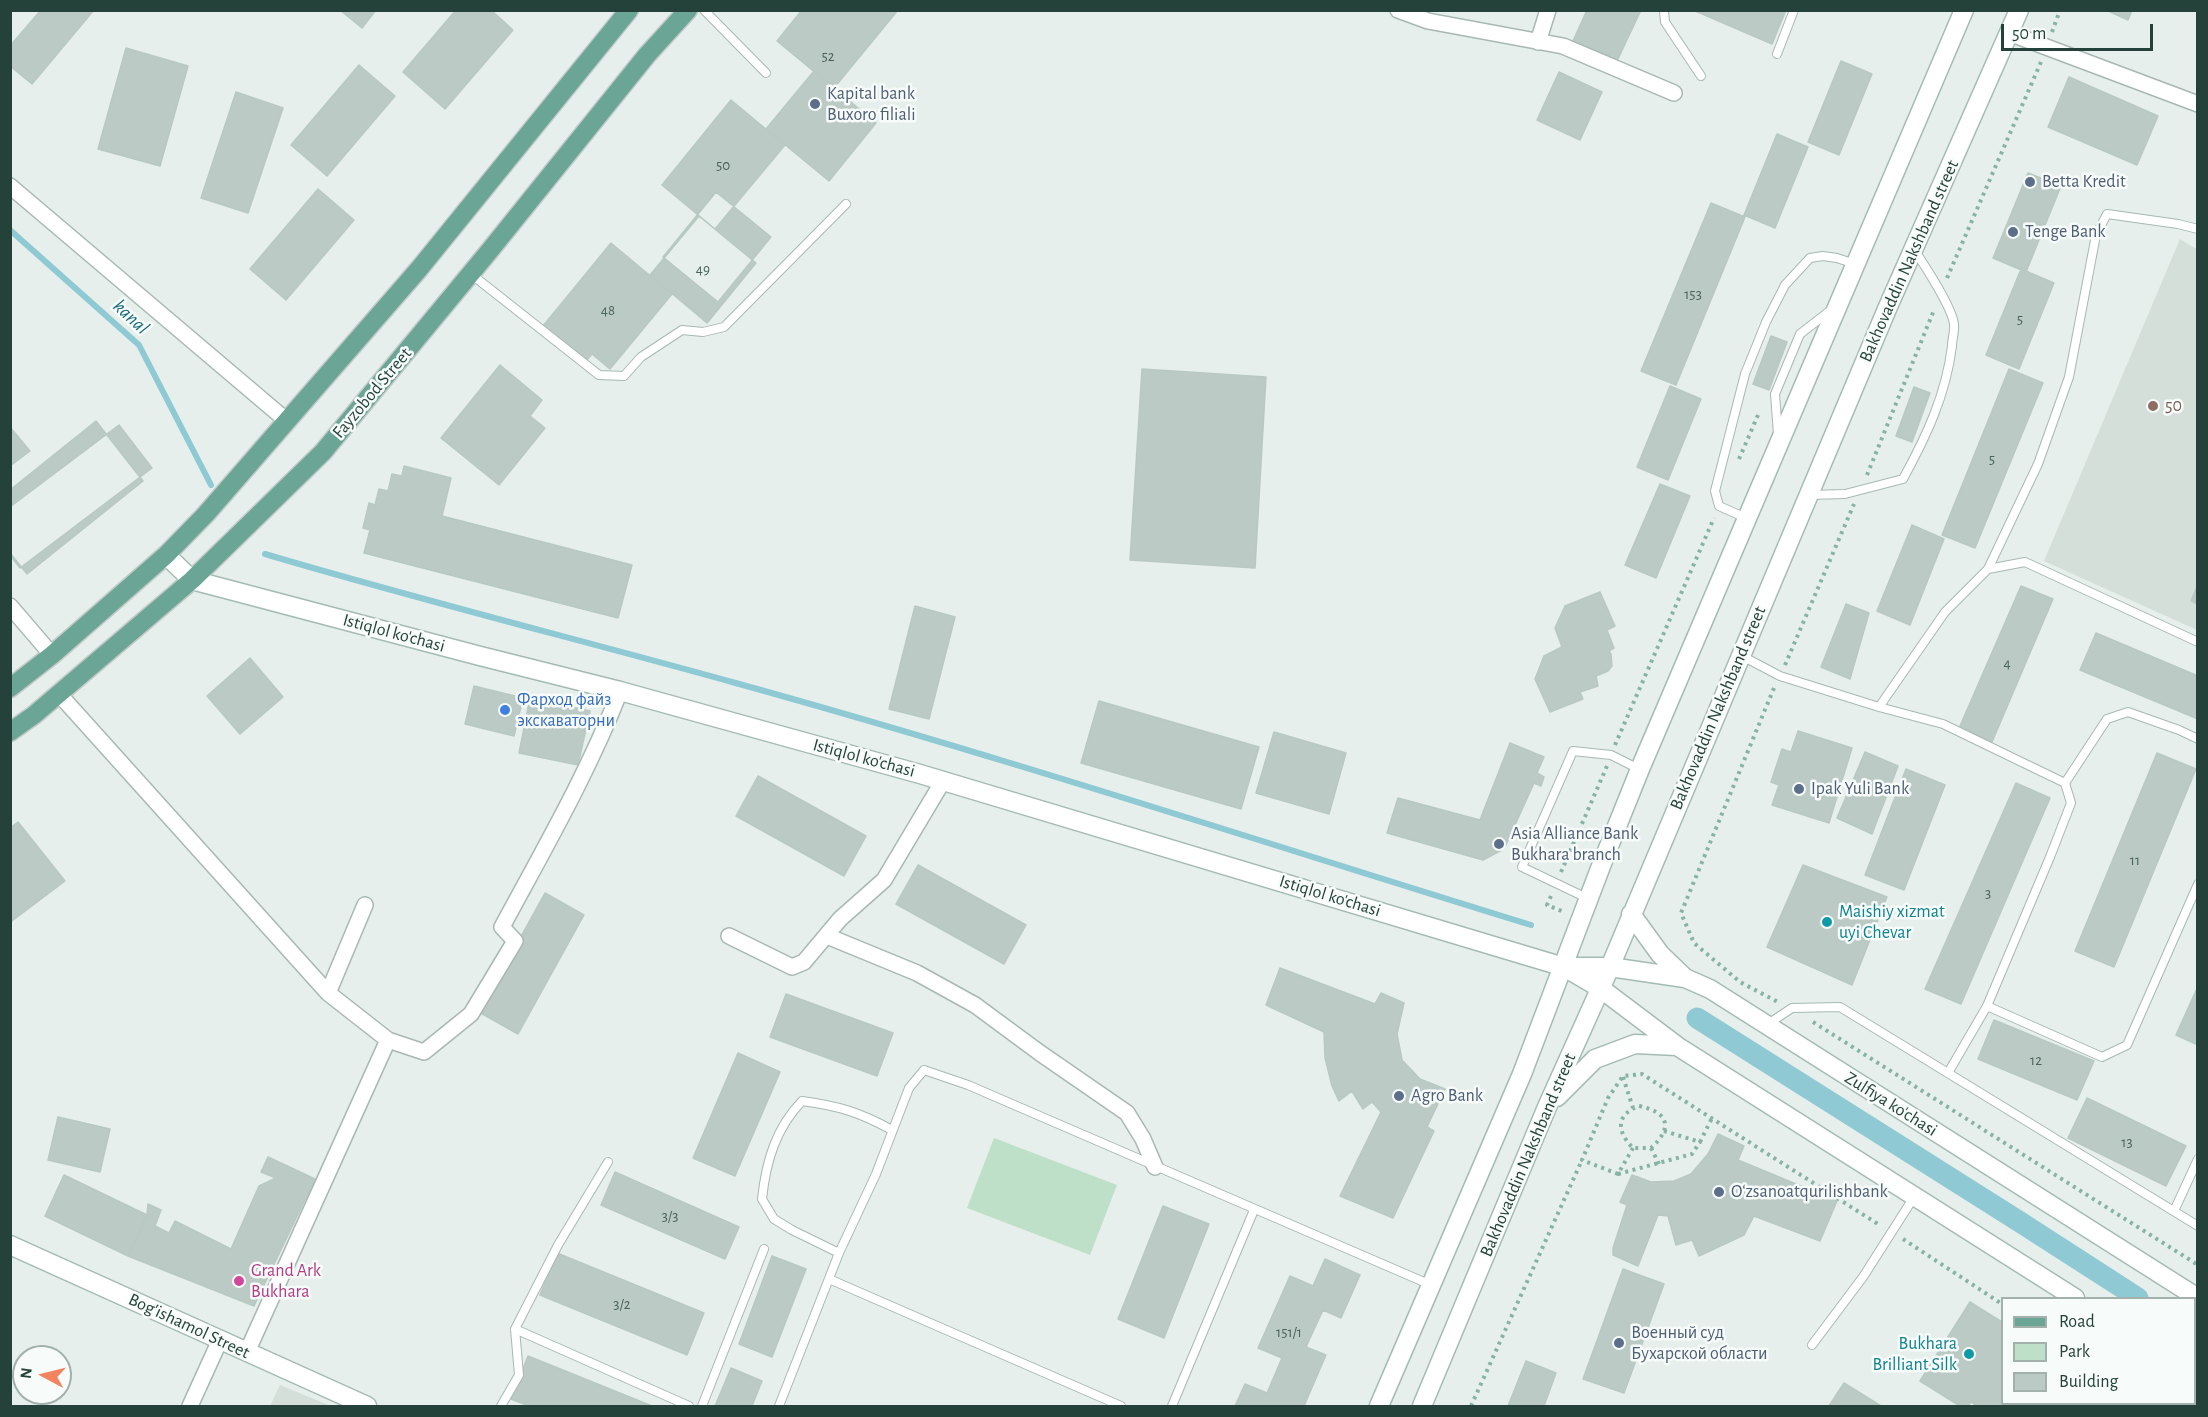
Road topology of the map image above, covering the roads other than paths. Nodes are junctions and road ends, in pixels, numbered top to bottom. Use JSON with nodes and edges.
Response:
{"nodes":[{"id":1,"x":629,"y":10,"type":"edge"},
{"id":2,"x":688,"y":10,"type":"edge"},
{"id":3,"x":704,"y":10,"type":"edge"},
{"id":4,"x":1398,"y":10,"type":"edge"},
{"id":5,"x":1548,"y":10,"type":"edge"},
{"id":6,"x":1664,"y":10,"type":"edge"},
{"id":7,"x":1794,"y":10,"type":"edge"},
{"id":8,"x":1964,"y":10,"type":"edge"},
{"id":9,"x":2019,"y":10,"type":"edge"},
{"id":10,"x":2009,"y":33,"type":"junction"},
{"id":11,"x":1538,"y":42,"type":"junction"},
{"id":12,"x":1777,"y":54,"type":"dead end"},
{"id":13,"x":766,"y":73,"type":"dead end"},
{"id":14,"x":1701,"y":76,"type":"dead end"},
{"id":15,"x":1674,"y":93,"type":"dead end"},
{"id":16,"x":2198,"y":104,"type":"edge"},
{"id":17,"x":10,"y":186,"type":"edge"},
{"id":18,"x":846,"y":204,"type":"dead end"},
{"id":19,"x":2198,"y":229,"type":"edge"},
{"id":20,"x":1914,"y":249,"type":"junction"},
{"id":21,"x":1855,"y":264,"type":"junction"},
{"id":22,"x":471,"y":273,"type":"junction"},
{"id":23,"x":287,"y":421,"type":"junction"},
{"id":24,"x":1809,"y":495,"type":"junction"},
{"id":25,"x":1747,"y":518,"type":"junction"},
{"id":26,"x":166,"y":555,"type":"junction"},
{"id":27,"x":1988,"y":569,"type":"junction"},
{"id":28,"x":192,"y":580,"type":"junction"},
{"id":29,"x":10,"y":606,"type":"edge"},
{"id":30,"x":2198,"y":642,"type":"edge"},
{"id":31,"x":52,"y":655,"type":"junction"},
{"id":32,"x":1740,"y":655,"type":"junction"},
{"id":33,"x":10,"y":688,"type":"edge"},
{"id":34,"x":620,"y":691,"type":"junction"},
{"id":35,"x":59,"y":694,"type":"junction"},
{"id":36,"x":1879,"y":707,"type":"junction"},
{"id":37,"x":10,"y":732,"type":"edge"},
{"id":38,"x":2198,"y":739,"type":"edge"},
{"id":39,"x":1640,"y":769,"type":"junction"},
{"id":40,"x":943,"y":781,"type":"junction"},
{"id":41,"x":2065,"y":783,"type":"junction"},
{"id":42,"x":2198,"y":884,"type":"edge"},
{"id":43,"x":1589,"y":899,"type":"junction"},
{"id":44,"x":365,"y":905,"type":"dead end"},
{"id":45,"x":1631,"y":914,"type":"junction"},
{"id":46,"x":729,"y":936,"type":"dead end"},
{"id":47,"x":827,"y":936,"type":"junction"},
{"id":48,"x":1564,"y":967,"type":"junction"},
{"id":49,"x":1610,"y":967,"type":"junction"},
{"id":50,"x":1685,"y":978,"type":"junction"},
{"id":51,"x":1600,"y":988,"type":"junction"},
{"id":52,"x":328,"y":993,"type":"junction"},
{"id":53,"x":1987,"y":1006,"type":"junction"},
{"id":54,"x":1767,"y":1025,"type":"junction"},
{"id":55,"x":388,"y":1040,"type":"junction"},
{"id":56,"x":1677,"y":1046,"type":"junction"},
{"id":57,"x":1948,"y":1073,"type":"junction"},
{"id":58,"x":1547,"y":1107,"type":"junction"},
{"id":59,"x":892,"y":1130,"type":"junction"},
{"id":60,"x":2198,"y":1159,"type":"edge"},
{"id":61,"x":608,"y":1162,"type":"dead end"},
{"id":62,"x":1155,"y":1167,"type":"junction"},
{"id":63,"x":1915,"y":1196,"type":"junction"},
{"id":64,"x":1254,"y":1210,"type":"junction"},
{"id":65,"x":2174,"y":1211,"type":"junction"},
{"id":66,"x":2198,"y":1226,"type":"edge"},
{"id":67,"x":10,"y":1245,"type":"edge"},
{"id":68,"x":764,"y":1249,"type":"dead end"},
{"id":69,"x":839,"y":1253,"type":"junction"},
{"id":70,"x":829,"y":1279,"type":"junction"},
{"id":71,"x":1431,"y":1286,"type":"junction"},
{"id":72,"x":2072,"y":1297,"type":"edge"},
{"id":73,"x":2198,"y":1298,"type":"edge"},
{"id":74,"x":515,"y":1329,"type":"junction"},
{"id":75,"x":219,"y":1340,"type":"junction"},
{"id":76,"x":1812,"y":1345,"type":"dead end"},
{"id":77,"x":247,"y":1352,"type":"junction"},
{"id":78,"x":190,"y":1407,"type":"edge"},
{"id":79,"x":367,"y":1407,"type":"edge"},
{"id":80,"x":501,"y":1407,"type":"edge"},
{"id":81,"x":689,"y":1407,"type":"edge"},
{"id":82,"x":702,"y":1407,"type":"edge"},
{"id":83,"x":779,"y":1407,"type":"edge"},
{"id":84,"x":1121,"y":1407,"type":"edge"},
{"id":85,"x":1172,"y":1407,"type":"edge"},
{"id":86,"x":1379,"y":1407,"type":"edge"},
{"id":87,"x":1422,"y":1407,"type":"edge"}],
"edges":[{"from":1,"to":23,"type":"main road"},
{"from":2,"to":22,"type":"main road","name":"Fayzobod Street"},
{"from":3,"to":13,"type":"lane"},
{"from":4,"to":11,"type":"street"},
{"from":5,"to":11,"type":"street"},
{"from":6,"to":14,"type":"lane"},
{"from":7,"to":12,"type":"lane"},
{"from":8,"to":21,"type":"main road","name":"Bakhovaddin Nakshband street"},
{"from":9,"to":10,"type":"main road","name":"Bakhovaddin Nakshband street"},
{"from":10,"to":16,"type":"street"},
{"from":10,"to":20,"type":"main road","name":"Bakhovaddin Nakshband street"},
{"from":11,"to":15,"type":"street"},
{"from":17,"to":23,"type":"street"},
{"from":18,"to":22,"type":"lane"},
{"from":19,"to":27,"type":"lane"},
{"from":20,"to":24,"type":"main road","name":"Bakhovaddin Nakshband street"},
{"from":20,"to":24,"type":"lane"},
{"from":21,"to":25,"type":"main road","name":"Bakhovaddin Nakshband street"},
{"from":21,"to":25,"type":"lane"},
{"from":22,"to":28,"type":"main road","name":"Fayzobod Street"},
{"from":23,"to":26,"type":"main road"},
{"from":24,"to":32,"type":"main road","name":"Bakhovaddin Nakshband street"},
{"from":25,"to":39,"type":"main road","name":"Bakhovaddin Nakshband street"},
{"from":26,"to":28,"type":"main road","name":"Istiqlol ko'chasi"},
{"from":26,"to":31,"type":"main road"},
{"from":27,"to":30,"type":"lane"},
{"from":27,"to":36,"type":"lane"},
{"from":28,"to":34,"type":"main road","name":"Istiqlol ko'chasi"},
{"from":28,"to":35,"type":"main road","name":"Fayzobod Street"},
{"from":29,"to":31,"type":"street"},
{"from":31,"to":33,"type":"main road"},
{"from":32,"to":36,"type":"lane"},
{"from":32,"to":45,"type":"main road","name":"Bakhovaddin Nakshband street"},
{"from":34,"to":40,"type":"main road","name":"Istiqlol ko'chasi"},
{"from":34,"to":55,"type":"street"},
{"from":35,"to":37,"type":"main road","name":"Fayzobod Street"},
{"from":35,"to":52,"type":"street"},
{"from":36,"to":41,"type":"lane"},
{"from":38,"to":41,"type":"lane"},
{"from":39,"to":43,"type":"main road","name":"Bakhovaddin Nakshband street"},
{"from":39,"to":43,"type":"lane"},
{"from":40,"to":47,"type":"street"},
{"from":40,"to":48,"type":"main road","name":"Istiqlol ko'chasi"},
{"from":41,"to":53,"type":"lane"},
{"from":42,"to":53,"type":"lane"},
{"from":43,"to":48,"type":"main road","name":"Bakhovaddin Nakshband street"},
{"from":44,"to":52,"type":"street"},
{"from":45,"to":49,"type":"main road","name":"Bakhovaddin Nakshband street"},
{"from":45,"to":50,"type":"main road"},
{"from":46,"to":47,"type":"street"},
{"from":47,"to":62,"type":"street"},
{"from":48,"to":49,"type":"main road","name":"Zulfiya ko'chasi"},
{"from":48,"to":51,"type":"main road"},
{"from":48,"to":71,"type":"main road","name":"Bakhovaddin Nakshband street"},
{"from":49,"to":50,"type":"main road","name":"Zulfiya ko'chasi"},
{"from":49,"to":51,"type":"main road","name":"Bakhovaddin Nakshband street"},
{"from":50,"to":54,"type":"main road","name":"Zulfiya ko'chasi"},
{"from":51,"to":56,"type":"main road"},
{"from":51,"to":58,"type":"main road","name":"Bakhovaddin Nakshband street"},
{"from":52,"to":55,"type":"street"},
{"from":53,"to":57,"type":"lane"},
{"from":54,"to":57,"type":"lane"},
{"from":54,"to":73,"type":"main road","name":"Zulfiya ko'chasi"},
{"from":55,"to":77,"type":"street"},
{"from":56,"to":58,"type":"main road"},
{"from":56,"to":63,"type":"main road"},
{"from":57,"to":65,"type":"lane"},
{"from":58,"to":87,"type":"main road","name":"Bakhovaddin Nakshband street"},
{"from":59,"to":62,"type":"lane"},
{"from":59,"to":69,"type":"lane"},
{"from":59,"to":69,"type":"lane"},
{"from":60,"to":65,"type":"lane"},
{"from":61,"to":74,"type":"lane"},
{"from":62,"to":64,"type":"lane"},
{"from":63,"to":72,"type":"main road"},
{"from":63,"to":76,"type":"lane"},
{"from":64,"to":71,"type":"lane"},
{"from":64,"to":85,"type":"lane"},
{"from":65,"to":66,"type":"lane"},
{"from":67,"to":75,"type":"main road","name":"Bog'ishamol Street"},
{"from":68,"to":82,"type":"lane"},
{"from":69,"to":70,"type":"lane"},
{"from":70,"to":83,"type":"lane"},
{"from":70,"to":84,"type":"lane"},
{"from":71,"to":86,"type":"main road","name":"Bakhovaddin Nakshband street"},
{"from":74,"to":80,"type":"lane"},
{"from":74,"to":81,"type":"lane"},
{"from":75,"to":77,"type":"main road","name":"Bog'ishamol Street"},
{"from":75,"to":78,"type":"street"},
{"from":77,"to":79,"type":"main road","name":"Bog'ishamol Street"}]}
